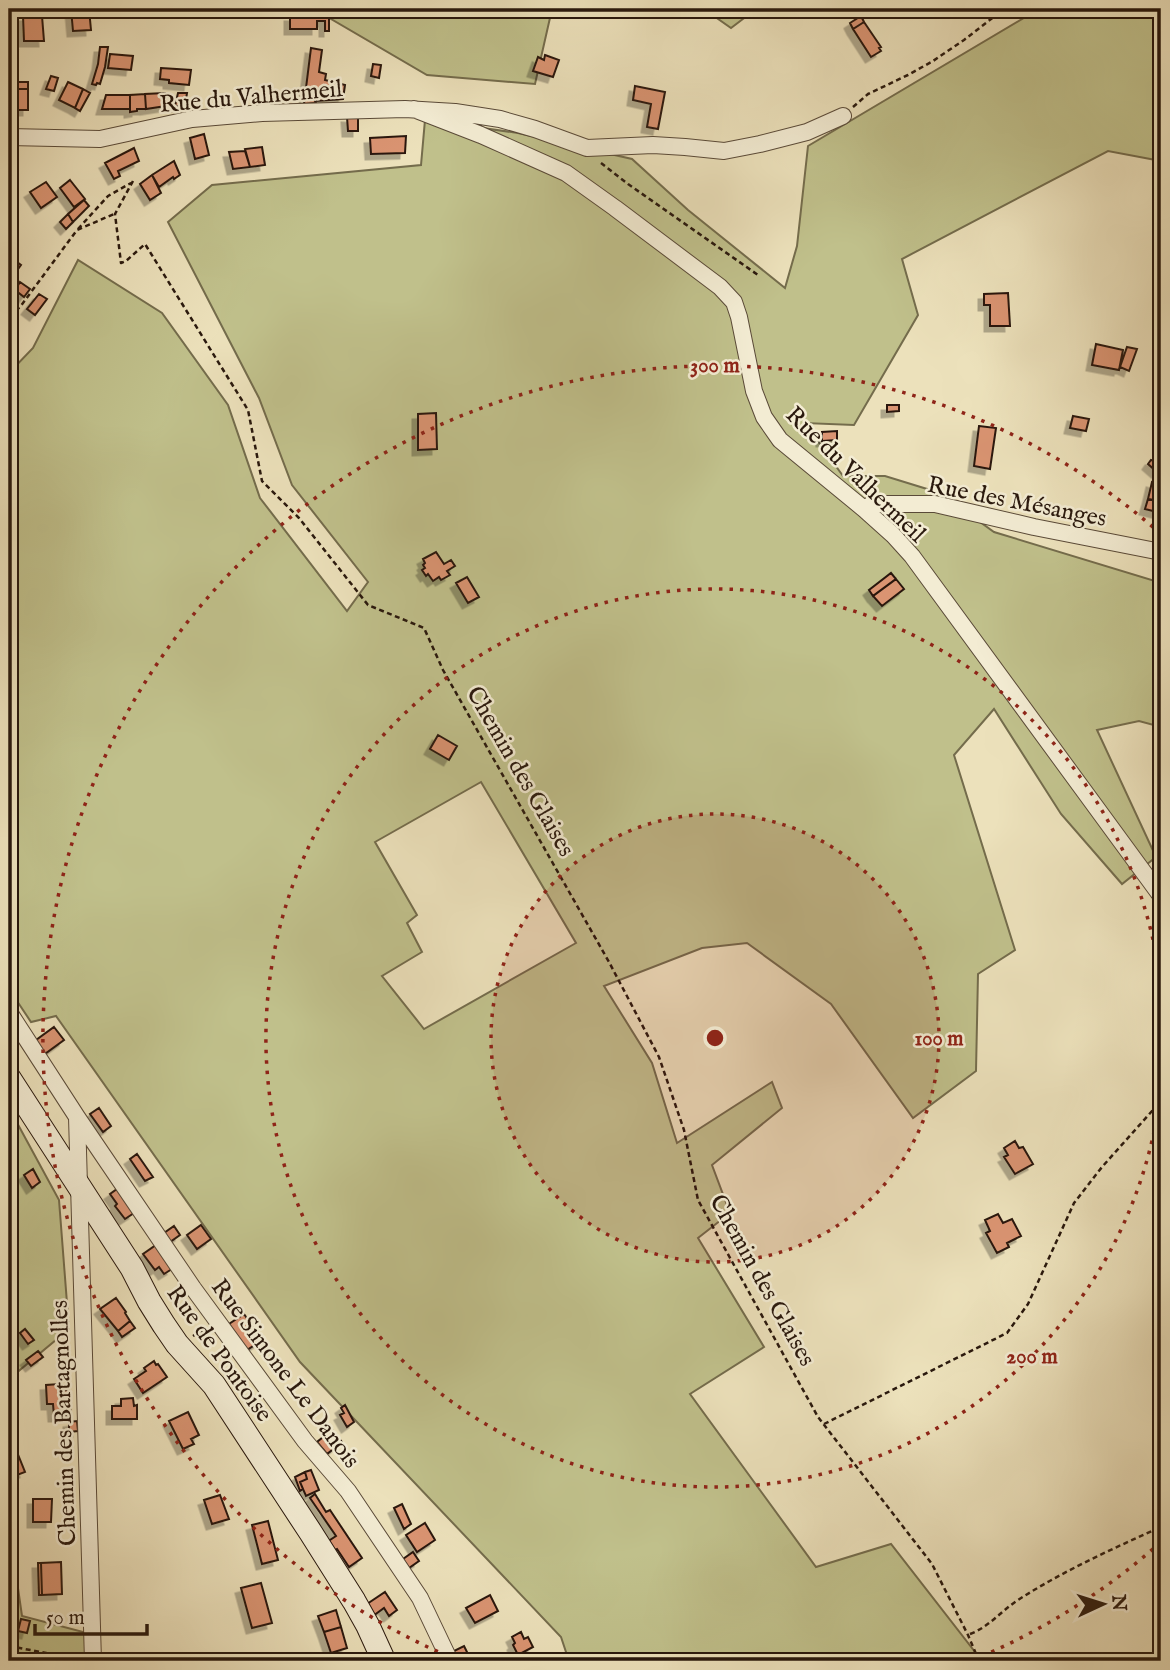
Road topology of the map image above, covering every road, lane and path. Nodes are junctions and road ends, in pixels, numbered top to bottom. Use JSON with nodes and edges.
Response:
{"nodes":[{"id":1,"x":1004,"y":9,"type":"edge"},
{"id":2,"x":414,"y":109,"type":"junction"},
{"id":3,"x":842,"y":116,"type":"joint"},
{"id":4,"x":9,"y":137,"type":"edge"},
{"id":5,"x":587,"y":148,"type":"junction"},
{"id":6,"x":115,"y":214,"type":"junction"},
{"id":7,"x":77,"y":230,"type":"junction"},
{"id":8,"x":758,"y":275,"type":"dead end"},
{"id":9,"x":9,"y":316,"type":"edge"},
{"id":10,"x":864,"y":509,"type":"junction"},
{"id":11,"x":1161,"y":552,"type":"edge"},
{"id":12,"x":1161,"y":895,"type":"edge"},
{"id":13,"x":9,"y":1012,"type":"edge"},
{"id":14,"x":9,"y":1078,"type":"edge"},
{"id":15,"x":1161,"y":1101,"type":"edge"},
{"id":16,"x":77,"y":1117,"type":"junction"},
{"id":17,"x":79,"y":1184,"type":"junction"},
{"id":18,"x":824,"y":1424,"type":"junction"},
{"id":19,"x":1161,"y":1527,"type":"edge"},
{"id":20,"x":968,"y":1635,"type":"junction"},
{"id":21,"x":9,"y":1646,"type":"edge"},
{"id":22,"x":88,"y":1661,"type":"edge"},
{"id":23,"x":93,"y":1661,"type":"edge"},
{"id":24,"x":384,"y":1661,"type":"edge"},
{"id":25,"x":450,"y":1661,"type":"edge"},
{"id":26,"x":979,"y":1661,"type":"edge"}],
"edges":[{"from":1,"to":3,"type":"path"},
{"from":2,"to":4,"type":"street","name":"Rue du Valhermeil"},
{"from":2,"to":5,"type":"street","name":"Rue du Valhermeil"},
{"from":2,"to":10,"type":"street","name":"Rue du Valhermeil"},
{"from":3,"to":5,"type":"street"},
{"from":5,"to":8,"type":"path"},
{"from":6,"to":7,"type":"path"},
{"from":6,"to":7,"type":"path"},
{"from":6,"to":18,"type":"path","name":"Chemin des Glaises"},
{"from":7,"to":9,"type":"path"},
{"from":10,"to":11,"type":"street","name":"Rue des Mésanges"},
{"from":10,"to":12,"type":"street","name":"Rue du Valhermeil"},
{"from":13,"to":16,"type":"street","name":"Rue Simone Le Danois"},
{"from":14,"to":17,"type":"main road","name":"Rue de Pontoise"},
{"from":15,"to":18,"type":"path"},
{"from":16,"to":17,"type":"street","name":"Chemin des Bartagnolles"},
{"from":16,"to":25,"type":"street","name":"Rue Simone Le Danois"},
{"from":17,"to":23,"type":"street","name":"Chemin des Bartagnolles"},
{"from":17,"to":24,"type":"main road","name":"Rue de Pontoise"},
{"from":18,"to":20,"type":"path","name":"Chemin des Glaises"},
{"from":19,"to":20,"type":"path"},
{"from":20,"to":26,"type":"path","name":"Chemin des Glaises"},
{"from":21,"to":22,"type":"path"}]}
